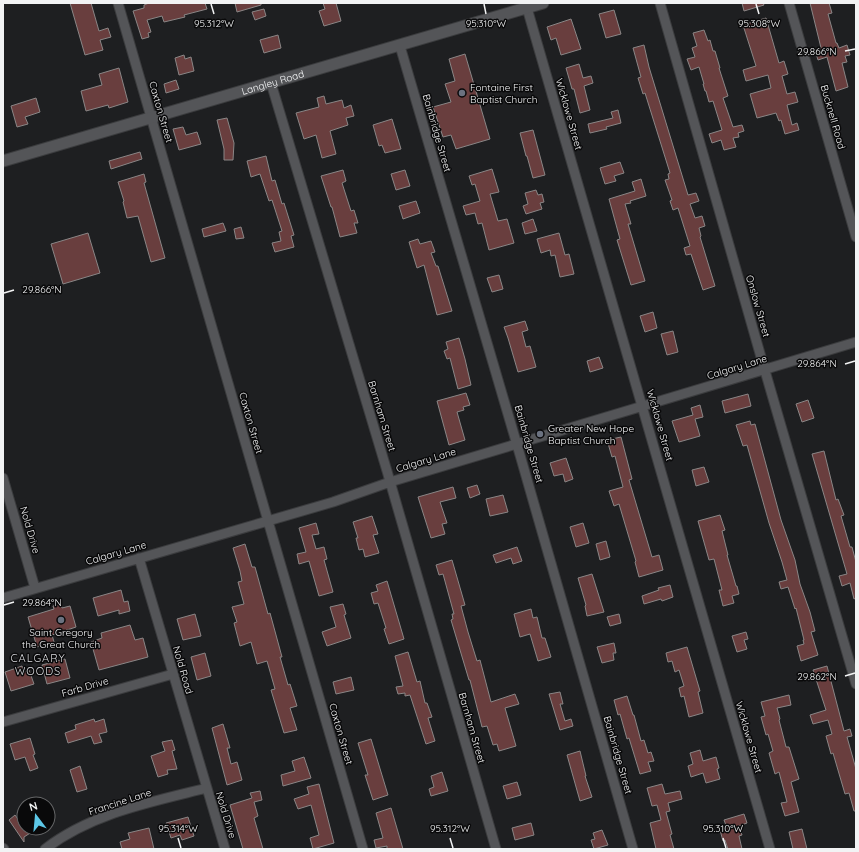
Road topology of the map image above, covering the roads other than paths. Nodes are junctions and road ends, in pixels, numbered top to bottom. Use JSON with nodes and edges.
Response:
{"nodes":[{"id":1,"x":118,"y":3,"type":"edge"},
{"id":2,"x":543,"y":3,"type":"edge"},
{"id":3,"x":660,"y":3,"type":"edge"},
{"id":4,"x":789,"y":3,"type":"edge"},
{"id":5,"x":527,"y":8,"type":"junction"},
{"id":6,"x":400,"y":46,"type":"junction"},
{"id":7,"x":271,"y":83,"type":"junction"},
{"id":8,"x":151,"y":117,"type":"junction"},
{"id":9,"x":3,"y":161,"type":"edge"},
{"id":10,"x":856,"y":237,"type":"edge"},
{"id":11,"x":856,"y":342,"type":"edge"},
{"id":12,"x":764,"y":370,"type":"junction"},
{"id":13,"x":643,"y":407,"type":"junction"},
{"id":14,"x":517,"y":444,"type":"junction"},
{"id":15,"x":3,"y":478,"type":"edge"},
{"id":16,"x":390,"y":482,"type":"junction"},
{"id":17,"x":268,"y":520,"type":"junction"},
{"id":18,"x":139,"y":558,"type":"junction"},
{"id":19,"x":35,"y":588,"type":"junction"},
{"id":20,"x":3,"y":598,"type":"edge"},
{"id":21,"x":173,"y":674,"type":"junction"},
{"id":22,"x":856,"y":684,"type":"edge"},
{"id":23,"x":3,"y":722,"type":"edge"},
{"id":24,"x":207,"y":788,"type":"junction"},
{"id":25,"x":45,"y":849,"type":"edge"},
{"id":26,"x":225,"y":849,"type":"edge"},
{"id":27,"x":363,"y":849,"type":"edge"},
{"id":28,"x":496,"y":849,"type":"edge"},
{"id":29,"x":633,"y":849,"type":"edge"},
{"id":30,"x":770,"y":849,"type":"edge"}],
"edges":[{"from":1,"to":8,"type":"street","name":"Caxton Street"},
{"from":2,"to":5,"type":"street","name":"Langley Road"},
{"from":3,"to":12,"type":"street","name":"Onslow Street"},
{"from":4,"to":10,"type":"street","name":"Bucknell Road"},
{"from":5,"to":6,"type":"street","name":"Langley Road"},
{"from":5,"to":13,"type":"street","name":"Wicklowe Street"},
{"from":6,"to":7,"type":"street","name":"Langley Road"},
{"from":6,"to":14,"type":"street","name":"Bainbridge Street"},
{"from":7,"to":8,"type":"street","name":"Langley Road"},
{"from":7,"to":16,"type":"street","name":"Barnham Street"},
{"from":8,"to":9,"type":"street","name":"Langley Road"},
{"from":8,"to":17,"type":"street","name":"Caxton Street"},
{"from":11,"to":12,"type":"street","name":"Calgary Lane"},
{"from":12,"to":13,"type":"street","name":"Calgary Lane"},
{"from":12,"to":22,"type":"street","name":"Onslow Street"},
{"from":13,"to":14,"type":"street","name":"Calgary Lane"},
{"from":13,"to":30,"type":"street","name":"Wicklowe Street"},
{"from":14,"to":16,"type":"street","name":"Calgary Lane"},
{"from":14,"to":29,"type":"street","name":"Bainbridge Street"},
{"from":15,"to":19,"type":"street","name":"Nold Drive"},
{"from":16,"to":17,"type":"street","name":"Calgary Lane"},
{"from":16,"to":28,"type":"street","name":"Barnham Street"},
{"from":17,"to":18,"type":"street","name":"Calgary Lane"},
{"from":17,"to":27,"type":"street","name":"Caxton Street"},
{"from":18,"to":19,"type":"street","name":"Calgary Lane"},
{"from":18,"to":21,"type":"street","name":"Nold Road"},
{"from":19,"to":20,"type":"street","name":"Calgary Lane"},
{"from":21,"to":23,"type":"street","name":"Farb Drive"},
{"from":21,"to":24,"type":"street","name":"Nold Road"},
{"from":24,"to":25,"type":"street","name":"Francine Lane"},
{"from":24,"to":26,"type":"street","name":"Nold Drive"}]}
